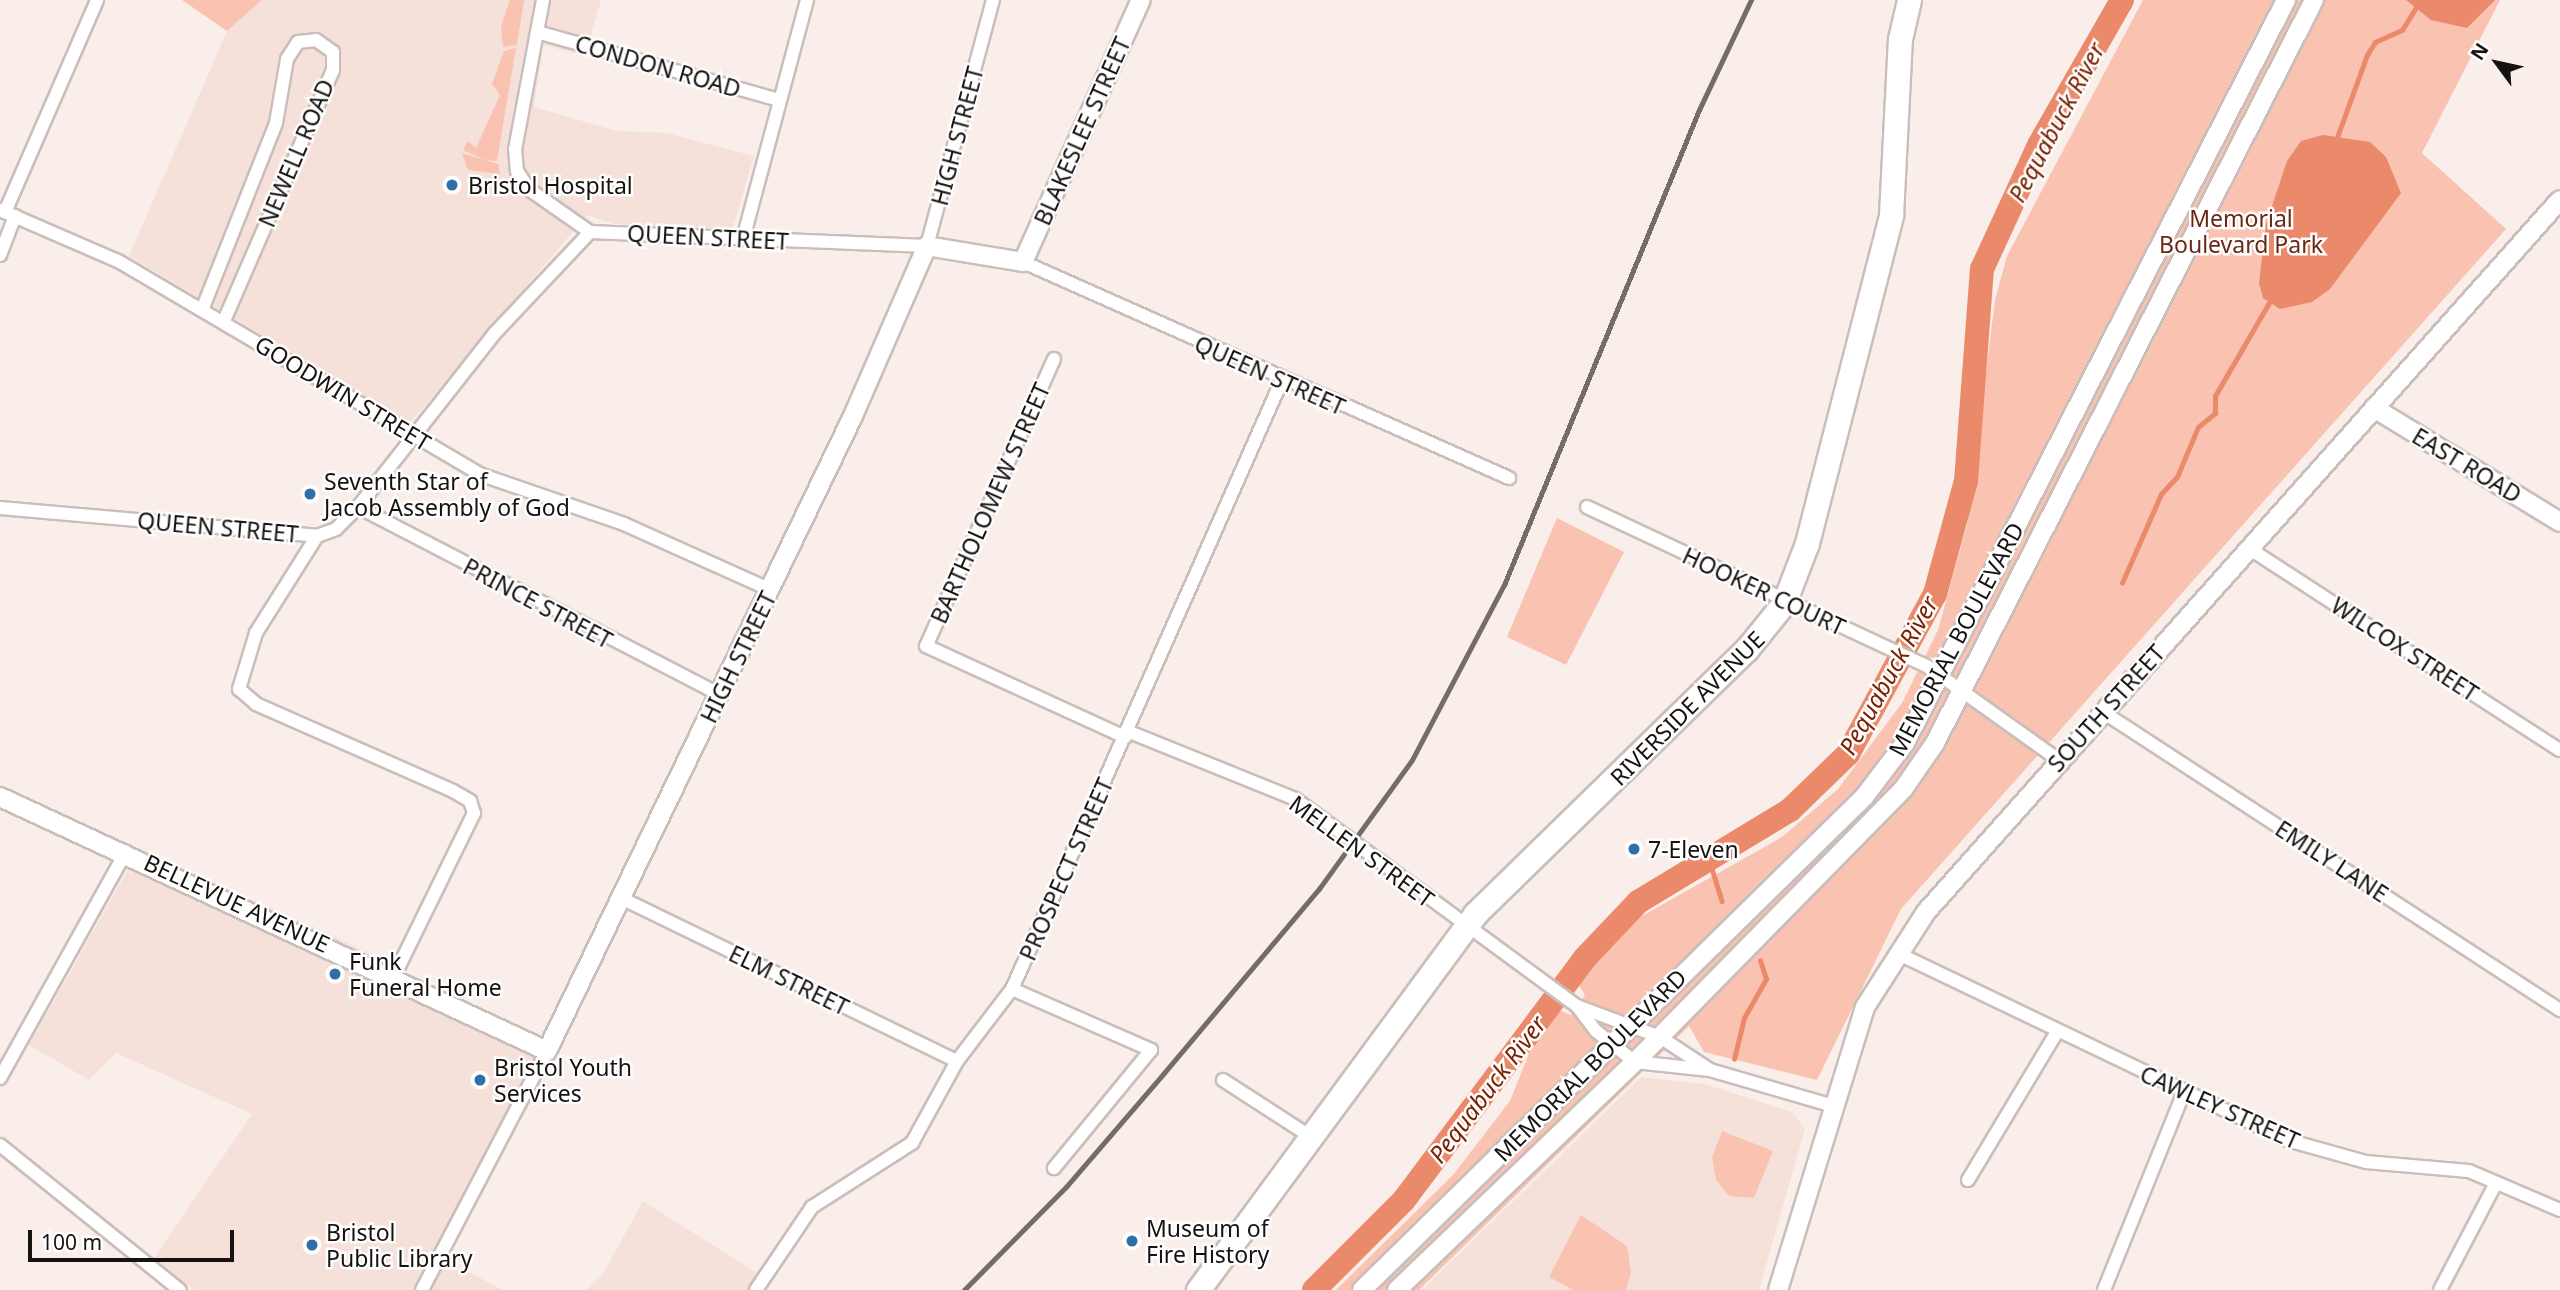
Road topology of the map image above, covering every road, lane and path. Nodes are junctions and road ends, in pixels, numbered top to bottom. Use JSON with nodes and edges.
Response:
{"nodes":[{"id":1,"x":97,"y":0,"type":"edge"},
{"id":2,"x":543,"y":0,"type":"edge"},
{"id":3,"x":807,"y":0,"type":"edge"},
{"id":4,"x":993,"y":0,"type":"edge"},
{"id":5,"x":1141,"y":0,"type":"edge"},
{"id":6,"x":1909,"y":0,"type":"edge"},
{"id":7,"x":2286,"y":0,"type":"edge"},
{"id":8,"x":2314,"y":0,"type":"edge"},
{"id":9,"x":537,"y":32,"type":"junction"},
{"id":10,"x":779,"y":100,"type":"junction"},
{"id":11,"x":2560,"y":200,"type":"edge"},
{"id":12,"x":7,"y":213,"type":"edge"},
{"id":13,"x":590,"y":232,"type":"junction"},
{"id":14,"x":743,"y":239,"type":"junction"},
{"id":15,"x":927,"y":246,"type":"junction"},
{"id":16,"x":0,"y":255,"type":"edge"},
{"id":17,"x":1023,"y":262,"type":"junction"},
{"id":18,"x":202,"y":310,"type":"junction"},
{"id":19,"x":224,"y":321,"type":"junction"},
{"id":20,"x":1054,"y":359,"type":"dead end"},
{"id":21,"x":1282,"y":380,"type":"junction"},
{"id":22,"x":2374,"y":408,"type":"junction"},
{"id":23,"x":413,"y":435,"type":"junction"},
{"id":24,"x":1509,"y":478,"type":"dead end"},
{"id":25,"x":358,"y":507,"type":"junction"},
{"id":26,"x":1587,"y":507,"type":"dead end"},
{"id":27,"x":0,"y":508,"type":"edge"},
{"id":28,"x":2560,"y":522,"type":"edge"},
{"id":29,"x":317,"y":536,"type":"junction"},
{"id":30,"x":2250,"y":548,"type":"junction"},
{"id":31,"x":771,"y":590,"type":"junction"},
{"id":32,"x":1784,"y":603,"type":"junction"},
{"id":33,"x":926,"y":646,"type":"joint"},
{"id":34,"x":1941,"y":676,"type":"junction"},
{"id":35,"x":1962,"y":692,"type":"junction"},
{"id":36,"x":720,"y":695,"type":"junction"},
{"id":37,"x":2103,"y":712,"type":"junction"},
{"id":38,"x":1126,"y":734,"type":"junction"},
{"id":39,"x":2560,"y":750,"type":"edge"},
{"id":40,"x":2059,"y":760,"type":"junction"},
{"id":41,"x":0,"y":797,"type":"edge"},
{"id":42,"x":126,"y":852,"type":"junction"},
{"id":43,"x":621,"y":898,"type":"junction"},
{"id":44,"x":1466,"y":926,"type":"junction"},
{"id":45,"x":1897,"y":953,"type":"junction"},
{"id":46,"x":394,"y":976,"type":"junction"},
{"id":47,"x":1012,"y":989,"type":"junction"},
{"id":48,"x":1577,"y":1006,"type":"junction"},
{"id":49,"x":2560,"y":1010,"type":"edge"},
{"id":50,"x":1632,"y":1024,"type":"junction"},
{"id":51,"x":2057,"y":1032,"type":"junction"},
{"id":52,"x":1660,"y":1037,"type":"junction"},
{"id":53,"x":1611,"y":1044,"type":"junction"},
{"id":54,"x":547,"y":1051,"type":"junction"},
{"id":55,"x":957,"y":1061,"type":"junction"},
{"id":56,"x":1635,"y":1062,"type":"junction"},
{"id":57,"x":1710,"y":1070,"type":"junction"},
{"id":58,"x":0,"y":1079,"type":"edge"},
{"id":59,"x":1223,"y":1080,"type":"dead end"},
{"id":60,"x":2184,"y":1092,"type":"junction"},
{"id":61,"x":1830,"y":1105,"type":"junction"},
{"id":62,"x":1311,"y":1137,"type":"junction"},
{"id":63,"x":0,"y":1145,"type":"edge"},
{"id":64,"x":1054,"y":1168,"type":"dead end"},
{"id":65,"x":1968,"y":1180,"type":"dead end"},
{"id":66,"x":2496,"y":1183,"type":"junction"},
{"id":67,"x":2560,"y":1210,"type":"edge"},
{"id":68,"x":180,"y":1290,"type":"edge"},
{"id":69,"x":422,"y":1290,"type":"edge"},
{"id":70,"x":756,"y":1290,"type":"edge"},
{"id":71,"x":1198,"y":1290,"type":"edge"},
{"id":72,"x":1362,"y":1290,"type":"edge"},
{"id":73,"x":1397,"y":1290,"type":"edge"},
{"id":74,"x":1778,"y":1290,"type":"edge"},
{"id":75,"x":2104,"y":1290,"type":"edge"},
{"id":76,"x":2440,"y":1290,"type":"edge"}],
"edges":[{"from":1,"to":12,"type":"street"},
{"from":2,"to":9,"type":"street"},
{"from":3,"to":10,"type":"street"},
{"from":4,"to":15,"type":"street","name":"HIGH STREET"},
{"from":5,"to":17,"type":"main road","name":"BLAKESLEE STREET"},
{"from":6,"to":32,"type":"highway","name":"RIVERSIDE AVENUE"},
{"from":7,"to":34,"type":"main road","name":"MEMORIAL BOULEVARD"},
{"from":8,"to":35,"type":"main road","name":"MEMORIAL BOULEVARD"},
{"from":9,"to":10,"type":"street","name":"CONDON ROAD"},
{"from":9,"to":13,"type":"street"},
{"from":10,"to":14,"type":"street"},
{"from":11,"to":22,"type":"main road","name":"SOUTH STREET"},
{"from":12,"to":16,"type":"street"},
{"from":12,"to":18,"type":"street","name":"GOODWIN STREET"},
{"from":13,"to":14,"type":"street","name":"QUEEN STREET"},
{"from":13,"to":23,"type":"street","name":"QUEEN STREET"},
{"from":14,"to":15,"type":"street","name":"QUEEN STREET"},
{"from":15,"to":17,"type":"main road","name":"QUEEN STREET"},
{"from":15,"to":31,"type":"main road","name":"HIGH STREET"},
{"from":17,"to":21,"type":"street","name":"QUEEN STREET"},
{"from":18,"to":19,"type":"street","name":"GOODWIN STREET"},
{"from":18,"to":19,"type":"street","name":"NEWELL ROAD"},
{"from":19,"to":23,"type":"street","name":"GOODWIN STREET"},
{"from":20,"to":33,"type":"street","name":"BARTHOLOMEW STREET"},
{"from":21,"to":24,"type":"street","name":"QUEEN STREET"},
{"from":21,"to":38,"type":"street","name":"PROSPECT STREET"},
{"from":22,"to":28,"type":"main road","name":"EAST ROAD"},
{"from":22,"to":30,"type":"main road","name":"SOUTH STREET"},
{"from":23,"to":25,"type":"street","name":"QUEEN STREET"},
{"from":23,"to":31,"type":"street","name":"GOODWIN STREET"},
{"from":25,"to":29,"type":"street","name":"QUEEN STREET"},
{"from":25,"to":36,"type":"street","name":"PRINCE STREET"},
{"from":26,"to":32,"type":"street","name":"HOOKER COURT"},
{"from":27,"to":29,"type":"street","name":"QUEEN STREET"},
{"from":29,"to":46,"type":"street"},
{"from":30,"to":37,"type":"main road","name":"SOUTH STREET"},
{"from":30,"to":39,"type":"street","name":"WILCOX STREET"},
{"from":31,"to":36,"type":"main road","name":"HIGH STREET"},
{"from":32,"to":34,"type":"street","name":"HOOKER COURT"},
{"from":32,"to":44,"type":"highway","name":"RIVERSIDE AVENUE"},
{"from":33,"to":38,"type":"street","name":"MELLEN STREET"},
{"from":34,"to":35,"type":"street","name":"HOOKER COURT"},
{"from":34,"to":50,"type":"main road","name":"MEMORIAL BOULEVARD"},
{"from":35,"to":40,"type":"street","name":"HOOKER COURT"},
{"from":35,"to":52,"type":"main road","name":"MEMORIAL BOULEVARD"},
{"from":36,"to":43,"type":"main road","name":"HIGH STREET"},
{"from":37,"to":40,"type":"main road","name":"SOUTH STREET"},
{"from":37,"to":49,"type":"street","name":"EMILY LANE"},
{"from":38,"to":44,"type":"street","name":"MELLEN STREET"},
{"from":38,"to":47,"type":"street","name":"PROSPECT STREET"},
{"from":40,"to":45,"type":"main road","name":"SOUTH STREET"},
{"from":41,"to":42,"type":"main road","name":"BELLEVUE AVENUE"},
{"from":42,"to":46,"type":"main road","name":"BELLEVUE AVENUE"},
{"from":42,"to":58,"type":"street"},
{"from":43,"to":54,"type":"main road","name":"HIGH STREET"},
{"from":43,"to":55,"type":"street","name":"ELM STREET"},
{"from":44,"to":48,"type":"street","name":"MELLEN STREET"},
{"from":44,"to":62,"type":"highway","name":"RIVERSIDE AVENUE"},
{"from":45,"to":51,"type":"street","name":"CAWLEY STREET"},
{"from":45,"to":61,"type":"main road","name":"SOUTH STREET"},
{"from":46,"to":54,"type":"main road","name":"BELLEVUE AVENUE"},
{"from":47,"to":55,"type":"street","name":"PROSPECT STREET"},
{"from":47,"to":64,"type":"street"},
{"from":48,"to":50,"type":"street","name":"MELLEN STREET"},
{"from":48,"to":53,"type":"street","name":"MELLEN STREET"},
{"from":50,"to":52,"type":"street","name":"MELLEN STREET"},
{"from":50,"to":53,"type":"main road","name":"MEMORIAL BOULEVARD"},
{"from":51,"to":60,"type":"street","name":"CAWLEY STREET"},
{"from":51,"to":65,"type":"street"},
{"from":52,"to":56,"type":"main road","name":"MEMORIAL BOULEVARD"},
{"from":52,"to":57,"type":"street","name":"MELLEN STREET"},
{"from":53,"to":56,"type":"street","name":"MELLEN STREET"},
{"from":53,"to":72,"type":"main road","name":"MEMORIAL BOULEVARD"},
{"from":54,"to":69,"type":"street","name":"HIGH STREET"},
{"from":55,"to":70,"type":"street","name":"PROSPECT STREET"},
{"from":56,"to":57,"type":"street","name":"MELLEN STREET"},
{"from":56,"to":73,"type":"main road","name":"MEMORIAL BOULEVARD"},
{"from":57,"to":61,"type":"street","name":"MELLEN STREET"},
{"from":59,"to":62,"type":"street"},
{"from":60,"to":66,"type":"street","name":"CAWLEY STREET"},
{"from":60,"to":75,"type":"street"},
{"from":61,"to":74,"type":"main road","name":"SOUTH STREET"},
{"from":62,"to":71,"type":"highway","name":"RIVERSIDE AVENUE"},
{"from":63,"to":68,"type":"street"},
{"from":66,"to":67,"type":"street","name":"CAWLEY STREET"},
{"from":66,"to":76,"type":"street"}]}
